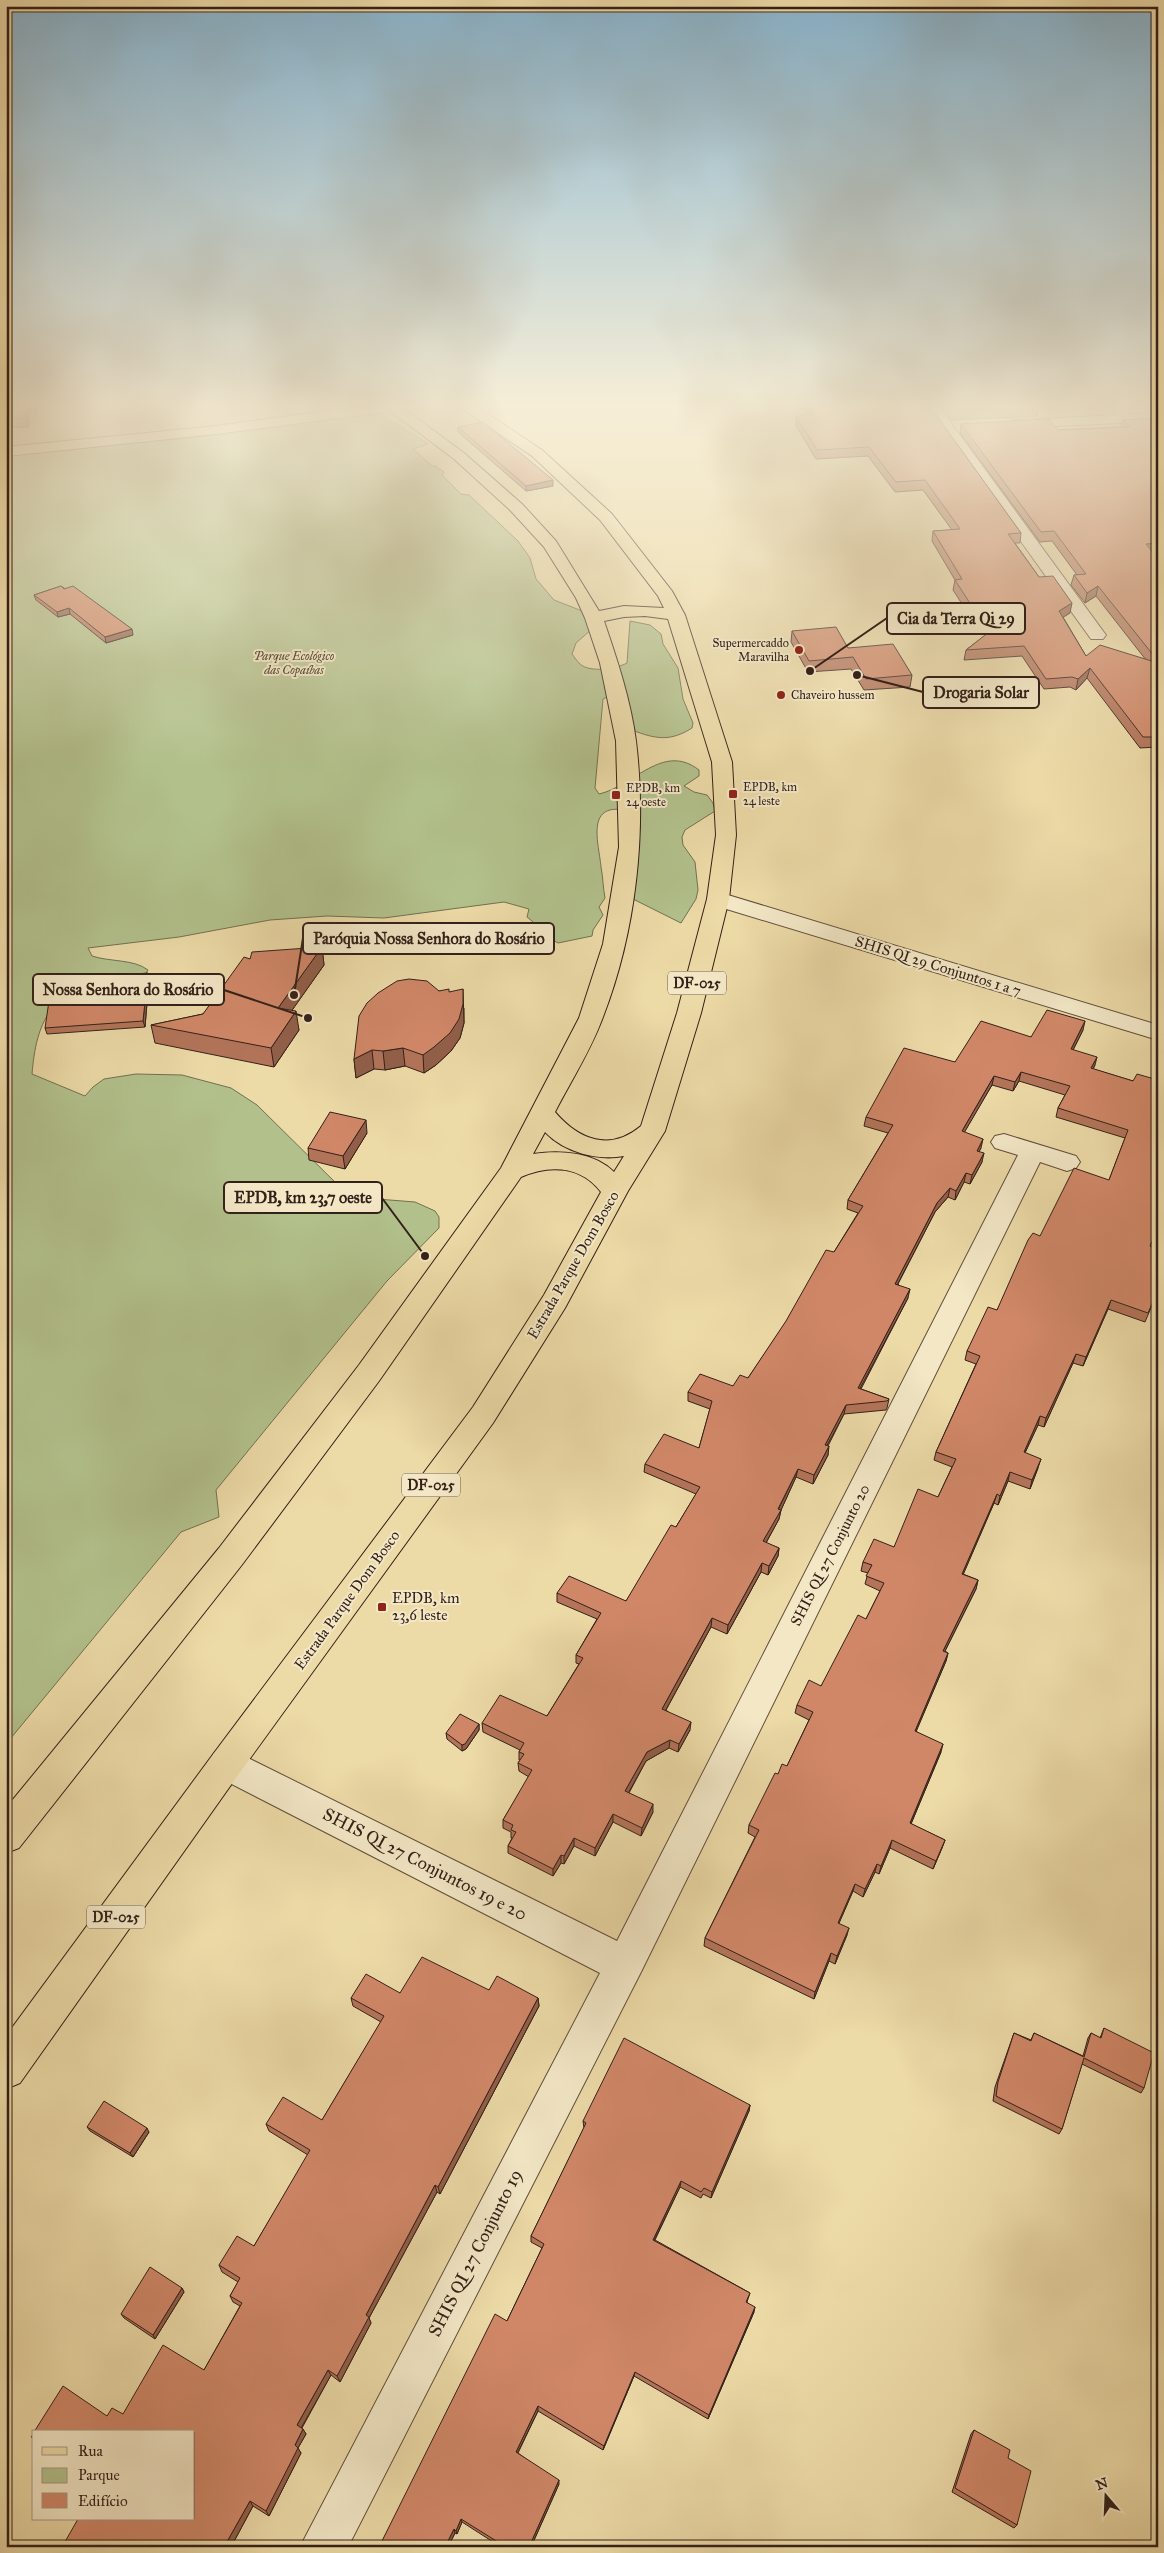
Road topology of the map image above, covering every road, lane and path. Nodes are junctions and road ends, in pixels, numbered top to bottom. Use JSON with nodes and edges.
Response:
{"nodes":[{"id":1,"x":535,"y":527,"type":"edge"},
{"id":2,"x":614,"y":527,"type":"edge"},
{"id":3,"x":1019,"y":527,"type":"edge"},
{"id":4,"x":666,"y":595,"type":"junction"},
{"id":5,"x":589,"y":608,"type":"junction"},
{"id":6,"x":676,"y":615,"type":"junction"},
{"id":7,"x":1097,"y":635,"type":"dead end"},
{"id":8,"x":718,"y":899,"type":"junction"},
{"id":9,"x":1158,"y":1033,"type":"edge"},
{"id":10,"x":543,"y":1114,"type":"junction"},
{"id":11,"x":652,"y":1131,"type":"junction"},
{"id":12,"x":1067,"y":1162,"type":"dead end"},
{"id":13,"x":512,"y":1171,"type":"junction"},
{"id":14,"x":615,"y":1191,"type":"junction"},
{"id":15,"x":226,"y":1764,"type":"junction"},
{"id":16,"x":6,"y":1836,"type":"edge"},
{"id":17,"x":626,"y":1962,"type":"junction"},
{"id":18,"x":6,"y":2069,"type":"edge"},
{"id":19,"x":323,"y":2547,"type":"edge"}],
"edges":[{"from":1,"to":5,"type":"main road"},
{"from":2,"to":4,"type":"main road","name":"Estrada Parque Dom Bosco","number":"DF-025"},
{"from":3,"to":7,"type":"street"},
{"from":4,"to":5,"type":"main road"},
{"from":4,"to":6,"type":"main road","name":"Estrada Parque Dom Bosco","number":"DF-025"},
{"from":5,"to":6,"type":"main road"},
{"from":5,"to":10,"type":"main road"},
{"from":6,"to":8,"type":"main road","name":"Estrada Parque Dom Bosco","number":"DF-025"},
{"from":8,"to":9,"type":"street","name":"SHIS QI 29 Conjuntos 1 a 7"},
{"from":8,"to":11,"type":"main road","name":"Estrada Parque Dom Bosco","number":"DF-025"},
{"from":10,"to":11,"type":"main road"},
{"from":10,"to":13,"type":"main road"},
{"from":11,"to":14,"type":"main road","name":"Estrada Parque Dom Bosco","number":"DF-025"},
{"from":12,"to":17,"type":"street","name":"SHIS QI 27 Conjunto 20"},
{"from":13,"to":14,"type":"main road"},
{"from":13,"to":16,"type":"main road"},
{"from":14,"to":15,"type":"main road","name":"Estrada Parque Dom Bosco","number":"DF-025"},
{"from":15,"to":17,"type":"street","name":"SHIS QI 27 Conjuntos 19 e 20"},
{"from":15,"to":18,"type":"main road","name":"Estrada Parque Dom Bosco","number":"DF-025"},
{"from":17,"to":19,"type":"street","name":"SHIS QI 27 Conjunto 19"}]}
